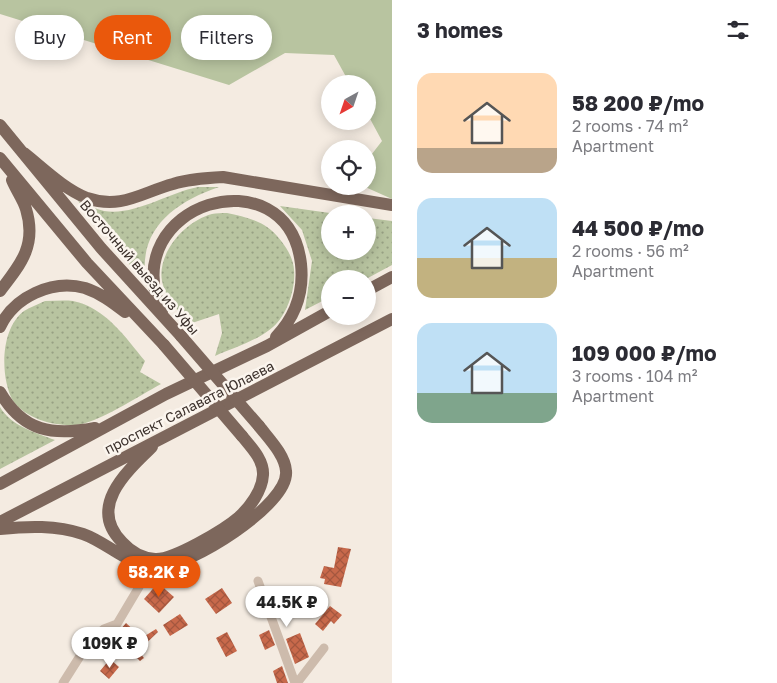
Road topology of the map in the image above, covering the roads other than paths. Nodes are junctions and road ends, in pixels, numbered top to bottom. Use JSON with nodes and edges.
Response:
{"nodes":[{"id":1,"x":0,"y":125,"type":"edge"},
{"id":2,"x":24,"y":153,"type":"junction"},
{"id":3,"x":3,"y":162,"type":"edge"},
{"id":4,"x":392,"y":205,"type":"edge"},
{"id":5,"x":392,"y":276,"type":"edge"},
{"id":6,"x":376,"y":285,"type":"edge"},
{"id":7,"x":0,"y":291,"type":"edge"},
{"id":8,"x":162,"y":313,"type":"junction"},
{"id":9,"x":321,"y":316,"type":"edge"},
{"id":10,"x":392,"y":319,"type":"edge"},
{"id":11,"x":0,"y":327,"type":"edge"},
{"id":12,"x":150,"y":330,"type":"junction"},
{"id":13,"x":267,"y":346,"type":"junction"},
{"id":14,"x":0,"y":392,"type":"edge"},
{"id":15,"x":108,"y":426,"type":"junction"},
{"id":16,"x":163,"y":437,"type":"junction"},
{"id":17,"x":0,"y":484,"type":"edge"},
{"id":18,"x":0,"y":522,"type":"edge"},
{"id":19,"x":0,"y":529,"type":"edge"},
{"id":20,"x":258,"y":581,"type":"dead end"},
{"id":21,"x":139,"y":587,"type":"dead end"},
{"id":22,"x":324,"y":648,"type":"dead end"},
{"id":23,"x":63,"y":683,"type":"edge"},
{"id":24,"x":296,"y":683,"type":"edge"}],
"edges":[{"from":1,"to":2,"type":"main road","name":"Восточный выезд из Уфы"},
{"from":2,"to":4,"type":"main road"},
{"from":2,"to":8,"type":"main road","name":"Восточный выезд из Уфы"},
{"from":3,"to":7,"type":"main road"},
{"from":3,"to":12,"type":"main road"},
{"from":5,"to":6,"type":"main road"},
{"from":8,"to":13,"type":"main road"},
{"from":8,"to":19,"type":"main road","name":"Восточный выезд из Уфы","bridge":true},
{"from":9,"to":13,"type":"main road","name":"проспект Салавата Юлаева"},
{"from":10,"to":16,"type":"main road","name":"проспект Салавата Юлаева"},
{"from":11,"to":12,"type":"main road"},
{"from":12,"to":16,"type":"main road","bridge":true},
{"from":13,"to":15,"type":"main road","name":"проспект Салавата Юлаева"},
{"from":14,"to":15,"type":"main road"},
{"from":15,"to":17,"type":"main road","name":"проспект Салавата Юлаева"},
{"from":16,"to":18,"type":"main road","name":"проспект Салавата Юлаева"},
{"from":20,"to":24,"type":"street"},
{"from":21,"to":23,"type":"street"},
{"from":22,"to":24,"type":"street"}]}
